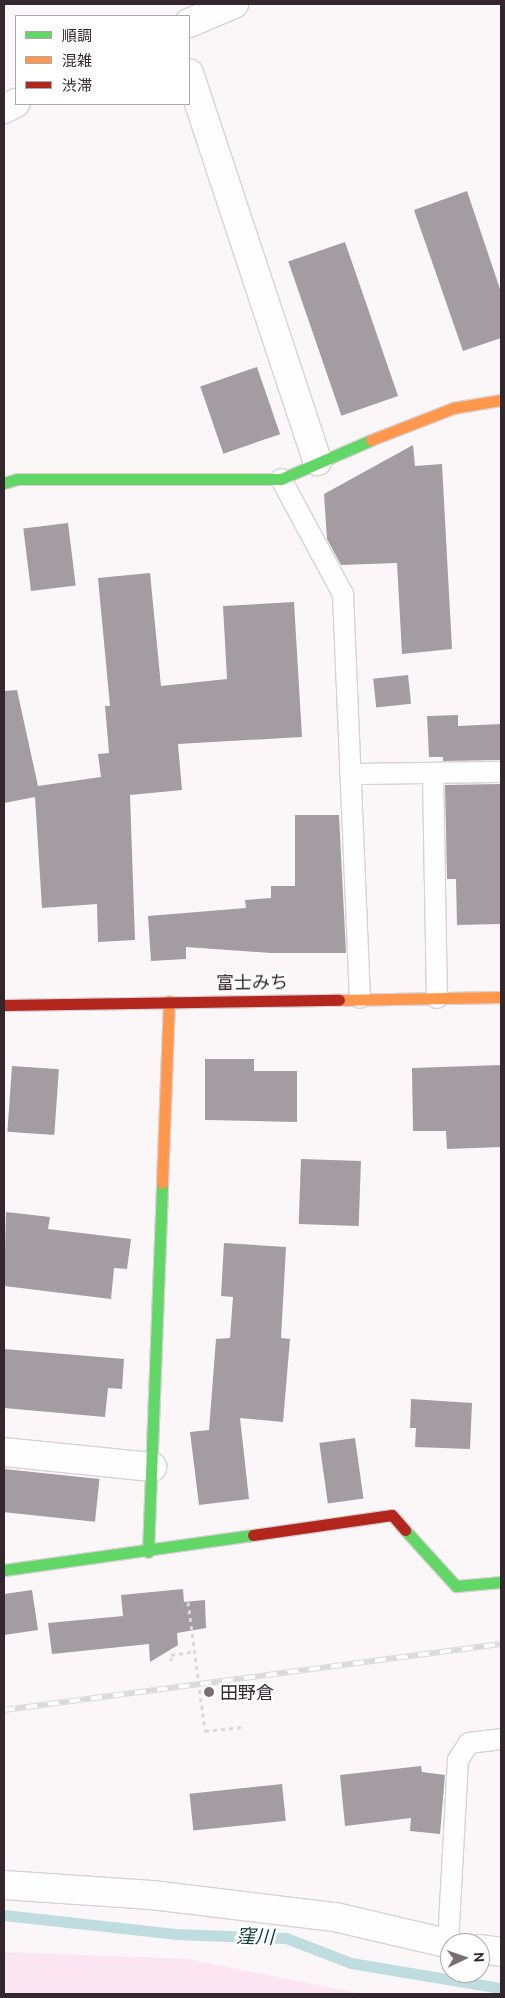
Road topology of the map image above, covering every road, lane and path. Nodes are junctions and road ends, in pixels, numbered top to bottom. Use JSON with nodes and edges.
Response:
{"nodes":[{"id":1,"x":234,"y":4,"type":"edge"},
{"id":2,"x":190,"y":23,"type":"edge"},
{"id":3,"x":190,"y":76,"type":"edge"},
{"id":4,"x":15,"y":104,"type":"edge"},
{"id":5,"x":4,"y":110,"type":"edge"},
{"id":6,"x":501,"y":400,"type":"edge"},
{"id":7,"x":316,"y":461,"type":"junction"},
{"id":8,"x":281,"y":479,"type":"junction"},
{"id":9,"x":4,"y":483,"type":"edge"},
{"id":10,"x":501,"y":772,"type":"edge"},
{"id":11,"x":433,"y":773,"type":"junction"},
{"id":12,"x":350,"y":774,"type":"junction"},
{"id":13,"x":360,"y":998,"type":"junction"},
{"id":14,"x":438,"y":998,"type":"junction"},
{"id":15,"x":501,"y":998,"type":"edge"},
{"id":16,"x":168,"y":1000,"type":"junction"},
{"id":17,"x":4,"y":1004,"type":"edge"},
{"id":18,"x":4,"y":1452,"type":"edge"},
{"id":19,"x":152,"y":1467,"type":"junction"},
{"id":20,"x":148,"y":1552,"type":"junction"},
{"id":21,"x":4,"y":1570,"type":"edge"},
{"id":22,"x":501,"y":1582,"type":"edge"},
{"id":23,"x":188,"y":1602,"type":"dead end"},
{"id":24,"x":194,"y":1652,"type":"junction"},
{"id":25,"x":171,"y":1661,"type":"dead end"},
{"id":26,"x":243,"y":1727,"type":"dead end"},
{"id":27,"x":501,"y":1739,"type":"edge"},
{"id":28,"x":4,"y":1885,"type":"edge"},
{"id":29,"x":450,"y":1933,"type":"edge"},
{"id":30,"x":440,"y":1942,"type":"edge"}],
"edges":[{"from":1,"to":2,"type":"street"},
{"from":3,"to":7,"type":"street"},
{"from":4,"to":5,"type":"street"},
{"from":6,"to":7,"type":"main road"},
{"from":7,"to":8,"type":"main road"},
{"from":8,"to":9,"type":"main road"},
{"from":8,"to":12,"type":"lane"},
{"from":10,"to":11,"type":"lane"},
{"from":11,"to":12,"type":"lane"},
{"from":11,"to":14,"type":"lane"},
{"from":12,"to":13,"type":"lane"},
{"from":13,"to":14,"type":"main road","name":"富士みち"},
{"from":13,"to":16,"type":"main road","name":"富士みち"},
{"from":14,"to":15,"type":"main road","name":"富士みち"},
{"from":16,"to":17,"type":"main road","name":"富士みち"},
{"from":16,"to":19,"type":"main road"},
{"from":18,"to":19,"type":"street"},
{"from":19,"to":20,"type":"main road"},
{"from":20,"to":21,"type":"main road"},
{"from":20,"to":22,"type":"main road"},
{"from":23,"to":24,"type":"path"},
{"from":24,"to":25,"type":"path"},
{"from":24,"to":26,"type":"path"},
{"from":27,"to":29,"type":"lane"},
{"from":28,"to":30,"type":"street"}]}
